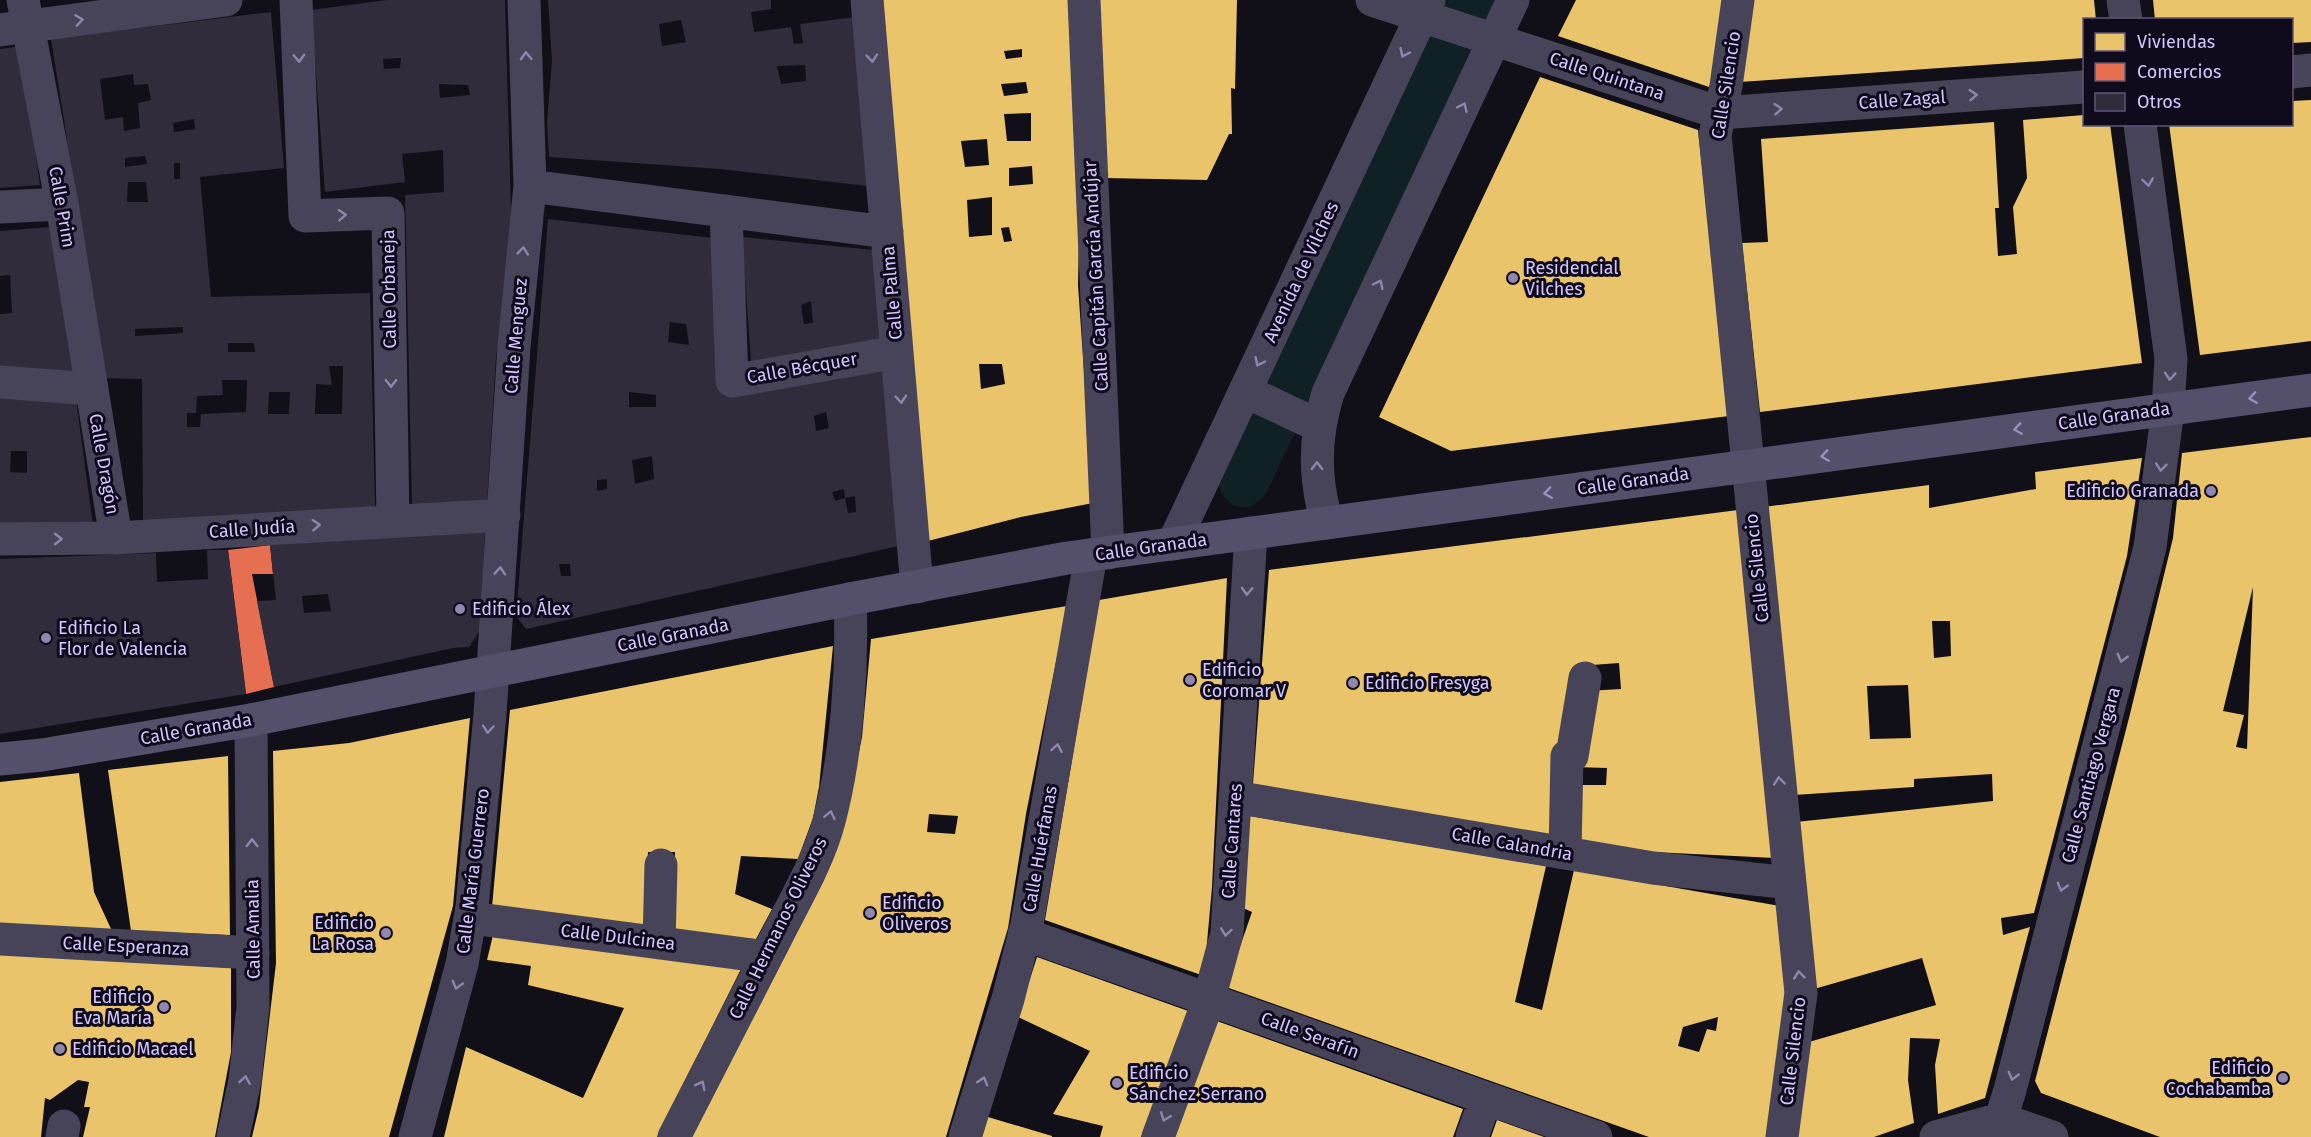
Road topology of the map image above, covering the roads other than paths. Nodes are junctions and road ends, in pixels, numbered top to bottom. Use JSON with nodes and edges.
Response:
{"nodes":[{"id":1,"x":226,"y":0,"type":"edge"},
{"id":2,"x":296,"y":0,"type":"edge"},
{"id":3,"x":524,"y":0,"type":"edge"},
{"id":4,"x":867,"y":0,"type":"edge"},
{"id":5,"x":1084,"y":0,"type":"edge"},
{"id":6,"x":1372,"y":0,"type":"edge"},
{"id":7,"x":1513,"y":0,"type":"edge"},
{"id":8,"x":1738,"y":0,"type":"edge"},
{"id":9,"x":2123,"y":0,"type":"edge"},
{"id":10,"x":1425,"y":8,"type":"edge"},
{"id":11,"x":2126,"y":18,"type":"edge"},
{"id":12,"x":17,"y":19,"type":"edge"},
{"id":13,"x":1495,"y":38,"type":"junction"},
{"id":14,"x":2311,"y":70,"type":"edge"},
{"id":15,"x":2293,"y":72,"type":"edge"},
{"id":16,"x":2083,"y":87,"type":"edge"},
{"id":17,"x":1720,"y":113,"type":"junction"},
{"id":18,"x":2140,"y":126,"type":"edge"},
{"id":19,"x":530,"y":186,"type":"junction"},
{"id":20,"x":62,"y":204,"type":"junction"},
{"id":21,"x":0,"y":207,"type":"edge"},
{"id":22,"x":726,"y":211,"type":"junction"},
{"id":23,"x":887,"y":232,"type":"junction"},
{"id":24,"x":897,"y":352,"type":"junction"},
{"id":25,"x":0,"y":382,"type":"edge"},
{"id":26,"x":91,"y":389,"type":"junction"},
{"id":27,"x":2311,"y":390,"type":"edge"},
{"id":28,"x":1245,"y":391,"type":"junction"},
{"id":29,"x":2168,"y":409,"type":"junction"},
{"id":30,"x":1319,"y":426,"type":"junction"},
{"id":31,"x":1748,"y":466,"type":"junction"},
{"id":32,"x":504,"y":515,"type":"junction"},
{"id":33,"x":393,"y":520,"type":"junction"},
{"id":34,"x":1328,"y":523,"type":"junction"},
{"id":35,"x":1251,"y":533,"type":"junction"},
{"id":36,"x":116,"y":538,"type":"junction"},
{"id":37,"x":0,"y":539,"type":"edge"},
{"id":38,"x":1173,"y":544,"type":"junction"},
{"id":39,"x":1099,"y":554,"type":"junction"},
{"id":40,"x":917,"y":587,"type":"junction"},
{"id":41,"x":849,"y":599,"type":"junction"},
{"id":42,"x":492,"y":671,"type":"junction"},
{"id":43,"x":1585,"y":678,"type":"dead end"},
{"id":44,"x":251,"y":720,"type":"junction"},
{"id":45,"x":0,"y":759,"type":"edge"},
{"id":46,"x":1235,"y":797,"type":"junction"},
{"id":47,"x":1565,"y":853,"type":"junction"},
{"id":48,"x":661,"y":865,"type":"dead end"},
{"id":49,"x":1790,"y":883,"type":"junction"},
{"id":50,"x":471,"y":918,"type":"junction"},
{"id":51,"x":1024,"y":934,"type":"junction"},
{"id":52,"x":0,"y":939,"type":"edge"},
{"id":53,"x":659,"y":942,"type":"junction"},
{"id":54,"x":253,"y":953,"type":"junction"},
{"id":55,"x":766,"y":957,"type":"junction"},
{"id":56,"x":1209,"y":999,"type":"junction"},
{"id":57,"x":1486,"y":1098,"type":"junction"},
{"id":58,"x":1998,"y":1128,"type":"edge"},
{"id":59,"x":233,"y":1137,"type":"edge"},
{"id":60,"x":415,"y":1137,"type":"edge"},
{"id":61,"x":674,"y":1137,"type":"edge"},
{"id":62,"x":965,"y":1137,"type":"edge"},
{"id":63,"x":1158,"y":1137,"type":"edge"},
{"id":64,"x":1472,"y":1137,"type":"edge"},
{"id":65,"x":1596,"y":1137,"type":"edge"},
{"id":66,"x":1782,"y":1137,"type":"edge"},
{"id":67,"x":1936,"y":1137,"type":"edge"},
{"id":68,"x":2052,"y":1137,"type":"edge"}],
"edges":[{"from":12,"to":1,"type":"street","one_way":true},
{"from":2,"to":33,"type":"street","name":"Calle Orbaneja","one_way":true},
{"from":19,"to":3,"type":"street","name":"Calle Menguez","one_way":true},
{"from":4,"to":23,"type":"street","name":"Calle Palma","one_way":true},
{"from":5,"to":39,"type":"street","name":"Calle Capitán García Andújar"},
{"from":6,"to":10,"type":"street"},
{"from":7,"to":13,"type":"street"},
{"from":8,"to":17,"type":"street","name":"Calle Silencio"},
{"from":9,"to":11,"type":"street"},
{"from":10,"to":13,"type":"street","name":"Calle Quintana"},
{"from":10,"to":28,"type":"street","name":"Avenida de Vilches","one_way":true},
{"from":12,"to":20,"type":"street","name":"Calle Prim"},
{"from":13,"to":17,"type":"street","name":"Calle Quintana"},
{"from":30,"to":13,"type":"street","one_way":true},
{"from":14,"to":15,"type":"street"},
{"from":17,"to":16,"type":"street","name":"Calle Zagal","one_way":true},
{"from":17,"to":31,"type":"street","name":"Calle Silencio"},
{"from":18,"to":29,"type":"street","name":"Calle Santiago Vergara","one_way":true},
{"from":19,"to":22,"type":"street"},
{"from":32,"to":19,"type":"street","name":"Calle Menguez","one_way":true},
{"from":20,"to":21,"type":"street"},
{"from":20,"to":26,"type":"street","name":"Calle Prim"},
{"from":22,"to":23,"type":"street"},
{"from":22,"to":24,"type":"street","name":"Calle Bécquer"},
{"from":23,"to":24,"type":"street","name":"Calle Palma"},
{"from":24,"to":40,"type":"street","name":"Calle Palma","one_way":true},
{"from":25,"to":26,"type":"street"},
{"from":26,"to":36,"type":"street","name":"Calle Dragón"},
{"from":27,"to":29,"type":"main road","name":"Calle Granada","one_way":true},
{"from":28,"to":30,"type":"street"},
{"from":28,"to":38,"type":"street","name":"Avenida de Vilches"},
{"from":29,"to":31,"type":"main road","name":"Calle Granada","one_way":true},
{"from":29,"to":58,"type":"street","name":"Calle Santiago Vergara","one_way":true},
{"from":34,"to":30,"type":"street","one_way":true},
{"from":31,"to":34,"type":"main road","name":"Calle Granada","one_way":true},
{"from":49,"to":31,"type":"street","name":"Calle Silencio","one_way":true},
{"from":32,"to":33,"type":"street","name":"Calle Judía"},
{"from":42,"to":32,"type":"street","name":"Calle Menguez","one_way":true},
{"from":36,"to":33,"type":"street","name":"Calle Judía","one_way":true},
{"from":34,"to":35,"type":"main road","name":"Calle Granada"},
{"from":35,"to":38,"type":"main road","name":"Calle Granada"},
{"from":35,"to":46,"type":"street","name":"Calle Cantares","one_way":true},
{"from":37,"to":36,"type":"street","name":"Calle Judía","one_way":true},
{"from":38,"to":39,"type":"main road","name":"Calle Granada"},
{"from":39,"to":40,"type":"main road","name":"Calle Granada"},
{"from":51,"to":39,"type":"street","name":"Calle Huérfanas","one_way":true},
{"from":40,"to":41,"type":"main road","name":"Calle Granada"},
{"from":41,"to":42,"type":"main road","name":"Calle Granada"},
{"from":55,"to":41,"type":"street","name":"Calle Hermanos Oliveros","one_way":true},
{"from":42,"to":44,"type":"main road","name":"Calle Granada"},
{"from":42,"to":50,"type":"street","name":"Calle María Guerrero","one_way":true},
{"from":43,"to":47,"type":"street"},
{"from":44,"to":45,"type":"main road","name":"Calle Granada"},
{"from":54,"to":44,"type":"street","name":"Calle Amalia","one_way":true},
{"from":46,"to":47,"type":"street","name":"Calle Calandria"},
{"from":46,"to":56,"type":"street","name":"Calle Cantares","one_way":true},
{"from":47,"to":49,"type":"street","name":"Calle Calandria"},
{"from":48,"to":53,"type":"street"},
{"from":66,"to":49,"type":"street","name":"Calle Silencio","one_way":true},
{"from":50,"to":53,"type":"street","name":"Calle Dulcinea"},
{"from":50,"to":60,"type":"street","name":"Calle María Guerrero","one_way":true},
{"from":51,"to":56,"type":"street","name":"Calle Serafín"},
{"from":62,"to":51,"type":"street","name":"Calle Huérfanas","one_way":true},
{"from":52,"to":54,"type":"street","name":"Calle Esperanza"},
{"from":53,"to":55,"type":"street","name":"Calle Dulcinea"},
{"from":59,"to":54,"type":"street","name":"Calle Amalia","one_way":true},
{"from":61,"to":55,"type":"street","name":"Calle Hermanos Oliveros","one_way":true},
{"from":56,"to":57,"type":"street","name":"Calle Serafín"},
{"from":56,"to":63,"type":"street","name":"Calle Cantares","one_way":true},
{"from":57,"to":64,"type":"street"},
{"from":57,"to":65,"type":"street","name":"Calle Serafín"},
{"from":58,"to":67,"type":"street"},
{"from":58,"to":68,"type":"street"}]}
